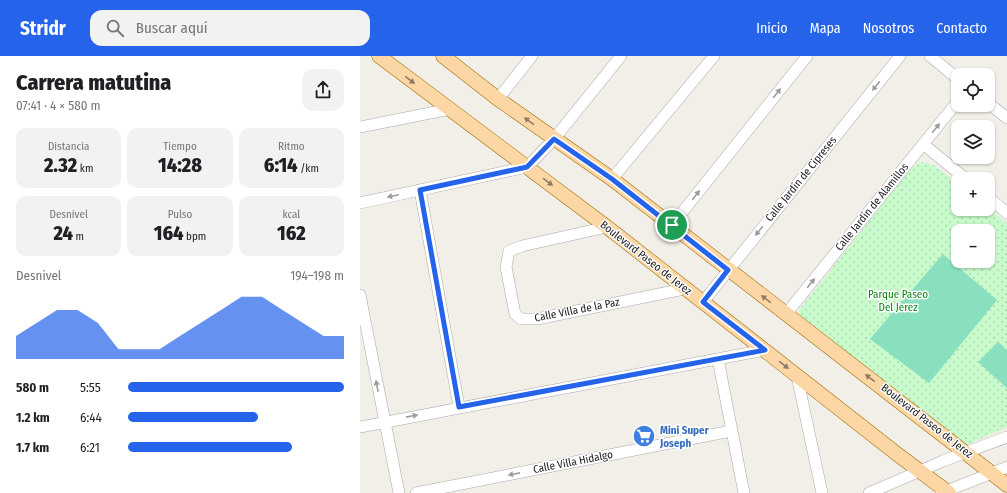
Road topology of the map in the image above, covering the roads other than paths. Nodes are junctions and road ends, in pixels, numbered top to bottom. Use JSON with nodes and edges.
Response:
{"nodes":[{"id":1,"x":379,"y":56,"type":"edge"},
{"id":2,"x":443,"y":56,"type":"edge"},
{"id":3,"x":532,"y":56,"type":"edge"},
{"id":4,"x":621,"y":56,"type":"edge"},
{"id":5,"x":714,"y":56,"type":"edge"},
{"id":6,"x":807,"y":56,"type":"edge"},
{"id":7,"x":900,"y":56,"type":"edge"},
{"id":8,"x":930,"y":56,"type":"edge"},
{"id":9,"x":951,"y":73,"type":"edge"},
{"id":10,"x":498,"y":99,"type":"junction"},
{"id":11,"x":995,"y":109,"type":"edge"},
{"id":12,"x":450,"y":110,"type":"junction"},
{"id":13,"x":951,"y":110,"type":"edge"},
{"id":14,"x":1007,"y":118,"type":"edge"},
{"id":15,"x":360,"y":127,"type":"edge"},
{"id":16,"x":554,"y":139,"type":"junction"},
{"id":17,"x":923,"y":144,"type":"junction"},
{"id":18,"x":527,"y":167,"type":"junction"},
{"id":19,"x":957,"y":172,"type":"edge"},
{"id":20,"x":612,"y":179,"type":"junction"},
{"id":21,"x":420,"y":190,"type":"junction"},
{"id":22,"x":360,"y":203,"type":"edge"},
{"id":23,"x":995,"y":203,"type":"edge"},
{"id":24,"x":1007,"y":213,"type":"edge"},
{"id":25,"x":672,"y":225,"type":"junction"},
{"id":26,"x":607,"y":227,"type":"junction"},
{"id":27,"x":728,"y":270,"type":"junction"},
{"id":28,"x":684,"y":289,"type":"junction"},
{"id":29,"x":360,"y":295,"type":"edge"},
{"id":30,"x":703,"y":302,"type":"junction"},
{"id":31,"x":786,"y":314,"type":"junction"},
{"id":32,"x":765,"y":350,"type":"junction"},
{"id":33,"x":718,"y":359,"type":"junction"},
{"id":34,"x":798,"y":376,"type":"junction"},
{"id":35,"x":459,"y":407,"type":"junction"},
{"id":36,"x":384,"y":422,"type":"junction"},
{"id":37,"x":360,"y":427,"type":"edge"},
{"id":38,"x":731,"y":431,"type":"junction"},
{"id":39,"x":1007,"y":437,"type":"edge"},
{"id":40,"x":968,"y":453,"type":"junction"},
{"id":41,"x":1007,"y":467,"type":"edge"},
{"id":42,"x":920,"y":470,"type":"junction"},
{"id":43,"x":992,"y":473,"type":"junction"},
{"id":44,"x":1007,"y":485,"type":"edge"},
{"id":45,"x":945,"y":492,"type":"edge"},
{"id":46,"x":399,"y":493,"type":"edge"},
{"id":47,"x":416,"y":493,"type":"edge"},
{"id":48,"x":744,"y":493,"type":"edge"},
{"id":49,"x":822,"y":493,"type":"edge"},
{"id":50,"x":869,"y":493,"type":"edge"}],
"edges":[{"from":1,"to":12,"type":"main road","name":"Boulevard Paseo de Jerez","one_way":true},
{"from":2,"to":10,"type":"main road","name":"Boulevard Paseo de Jerez"},
{"from":3,"to":10,"type":"street"},
{"from":4,"to":16,"type":"street"},
{"from":5,"to":20,"type":"street"},
{"from":25,"to":6,"type":"street","one_way":true},
{"from":7,"to":27,"type":"street","name":"Calle Jardín de Cipreses","one_way":true},
{"from":8,"to":9,"type":"street"},
{"from":16,"to":10,"type":"main road","name":"Boulevard Paseo de Jerez","one_way":true},
{"from":11,"to":14,"type":"street"},
{"from":12,"to":15,"type":"street"},
{"from":12,"to":18,"type":"main road","name":"Boulevard Paseo de Jerez"},
{"from":17,"to":13,"type":"street","name":"Calle Jardín de Alamillos","one_way":true},
{"from":16,"to":18,"type":"street"},
{"from":16,"to":20,"type":"main road","name":"Boulevard Paseo de Jerez"},
{"from":17,"to":19,"type":"street"},
{"from":31,"to":17,"type":"street","name":"Calle Jardín de Alamillos","one_way":true},
{"from":18,"to":21,"type":"street"},
{"from":18,"to":26,"type":"main road","name":"Boulevard Paseo de Jerez","one_way":true},
{"from":20,"to":25,"type":"main road","name":"Boulevard Paseo de Jerez"},
{"from":21,"to":22,"type":"street","one_way":true},
{"from":21,"to":35,"type":"street"},
{"from":23,"to":24,"type":"street"},
{"from":25,"to":27,"type":"main road","name":"Boulevard Paseo de Jerez"},
{"from":26,"to":28,"type":"main road","name":"Boulevard Paseo de Jerez"},
{"from":26,"to":28,"type":"street","name":"Calle Villa de la Paz"},
{"from":27,"to":30,"type":"street","name":"Calle Jardín de Cipreses"},
{"from":31,"to":27,"type":"main road","name":"Boulevard Paseo de Jerez","one_way":true},
{"from":28,"to":30,"type":"main road","name":"Boulevard Paseo de Jerez"},
{"from":36,"to":29,"type":"street","one_way":true},
{"from":30,"to":32,"type":"main road","name":"Boulevard Paseo de Jerez"},
{"from":40,"to":31,"type":"main road","name":"Boulevard Paseo de Jerez","one_way":true},
{"from":32,"to":33,"type":"street"},
{"from":32,"to":34,"type":"main road","name":"Boulevard Paseo de Jerez","one_way":true},
{"from":33,"to":35,"type":"street"},
{"from":33,"to":38,"type":"street"},
{"from":34,"to":42,"type":"main road","name":"Boulevard Paseo de Jerez"},
{"from":34,"to":49,"type":"street"},
{"from":36,"to":35,"type":"street","one_way":true},
{"from":36,"to":37,"type":"street"},
{"from":36,"to":46,"type":"street"},
{"from":38,"to":47,"type":"street","name":"Calle Villa Hidalgo","one_way":true},
{"from":38,"to":48,"type":"street"},
{"from":39,"to":40,"type":"street"},
{"from":40,"to":42,"type":"street"},
{"from":40,"to":43,"type":"main road","name":"Boulevard Paseo de Jerez"},
{"from":41,"to":43,"type":"street"},
{"from":42,"to":45,"type":"main road","name":"Boulevard Paseo de Jerez"},
{"from":42,"to":50,"type":"street"},
{"from":43,"to":44,"type":"main road","name":"Boulevard Paseo de Jerez"},
{"from":43,"to":45,"type":"street"}]}
